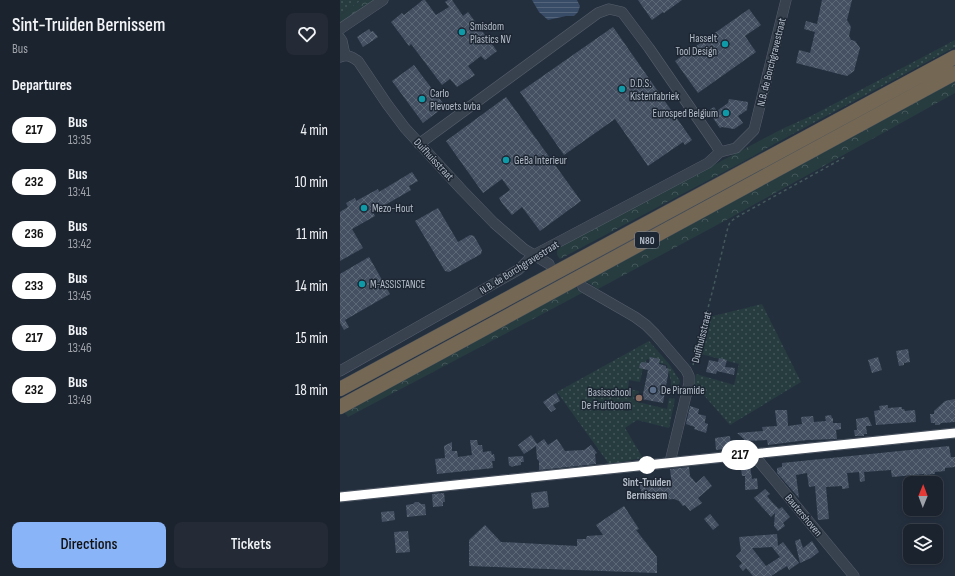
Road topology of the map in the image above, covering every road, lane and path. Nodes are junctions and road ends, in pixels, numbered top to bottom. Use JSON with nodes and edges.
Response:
{"nodes":[{"id":1,"x":383,"y":0,"type":"edge"},
{"id":2,"x":786,"y":0,"type":"edge"},
{"id":3,"x":340,"y":28,"type":"edge"},
{"id":4,"x":340,"y":38,"type":"edge"},
{"id":5,"x":342,"y":56,"type":"edge"},
{"id":6,"x":955,"y":57,"type":"edge"},
{"id":7,"x":955,"y":73,"type":"edge"},
{"id":8,"x":420,"y":144,"type":"junction"},
{"id":9,"x":720,"y":152,"type":"junction"},
{"id":10,"x":845,"y":157,"type":"dead end"},
{"id":11,"x":534,"y":255,"type":"junction"},
{"id":12,"x":549,"y":264,"type":"dead end"},
{"id":13,"x":583,"y":287,"type":"dead end"},
{"id":14,"x":340,"y":371,"type":"edge"},
{"id":15,"x":689,"y":376,"type":"junction"},
{"id":16,"x":340,"y":389,"type":"edge"},
{"id":17,"x":340,"y":406,"type":"edge"},
{"id":18,"x":955,"y":433,"type":"edge"},
{"id":19,"x":753,"y":454,"type":"junction"},
{"id":20,"x":670,"y":462,"type":"junction"},
{"id":21,"x":340,"y":497,"type":"edge"},
{"id":22,"x":854,"y":576,"type":"edge"}],
"edges":[{"from":1,"to":3,"type":"street"},
{"from":2,"to":9,"type":"street","name":"N.B. de Borchgravestraat"},
{"from":4,"to":5,"type":"street","name":"Duifhuisstraat"},
{"from":5,"to":8,"type":"street","name":"Duifhuisstraat"},
{"from":6,"to":16,"type":"highway","number":"N80"},
{"from":7,"to":17,"type":"highway","number":"N80"},
{"from":8,"to":9,"type":"street"},
{"from":8,"to":11,"type":"street","name":"Duifhuisstraat"},
{"from":9,"to":11,"type":"street","name":"N.B. de Borchgravestraat"},
{"from":10,"to":15,"type":"path","name":"Duifhuisstraat"},
{"from":11,"to":12,"type":"street","name":"Duifhuisstraat"},
{"from":11,"to":14,"type":"street","name":"N.B. de Borchgravestraat"},
{"from":13,"to":15,"type":"street","name":"Duifhuisstraat"},
{"from":15,"to":20,"type":"street","name":"Duifhuisstraat"},
{"from":18,"to":19,"type":"street"},
{"from":19,"to":20,"type":"street"},
{"from":19,"to":22,"type":"street","name":"Bautershoven"},
{"from":20,"to":21,"type":"street"}]}
